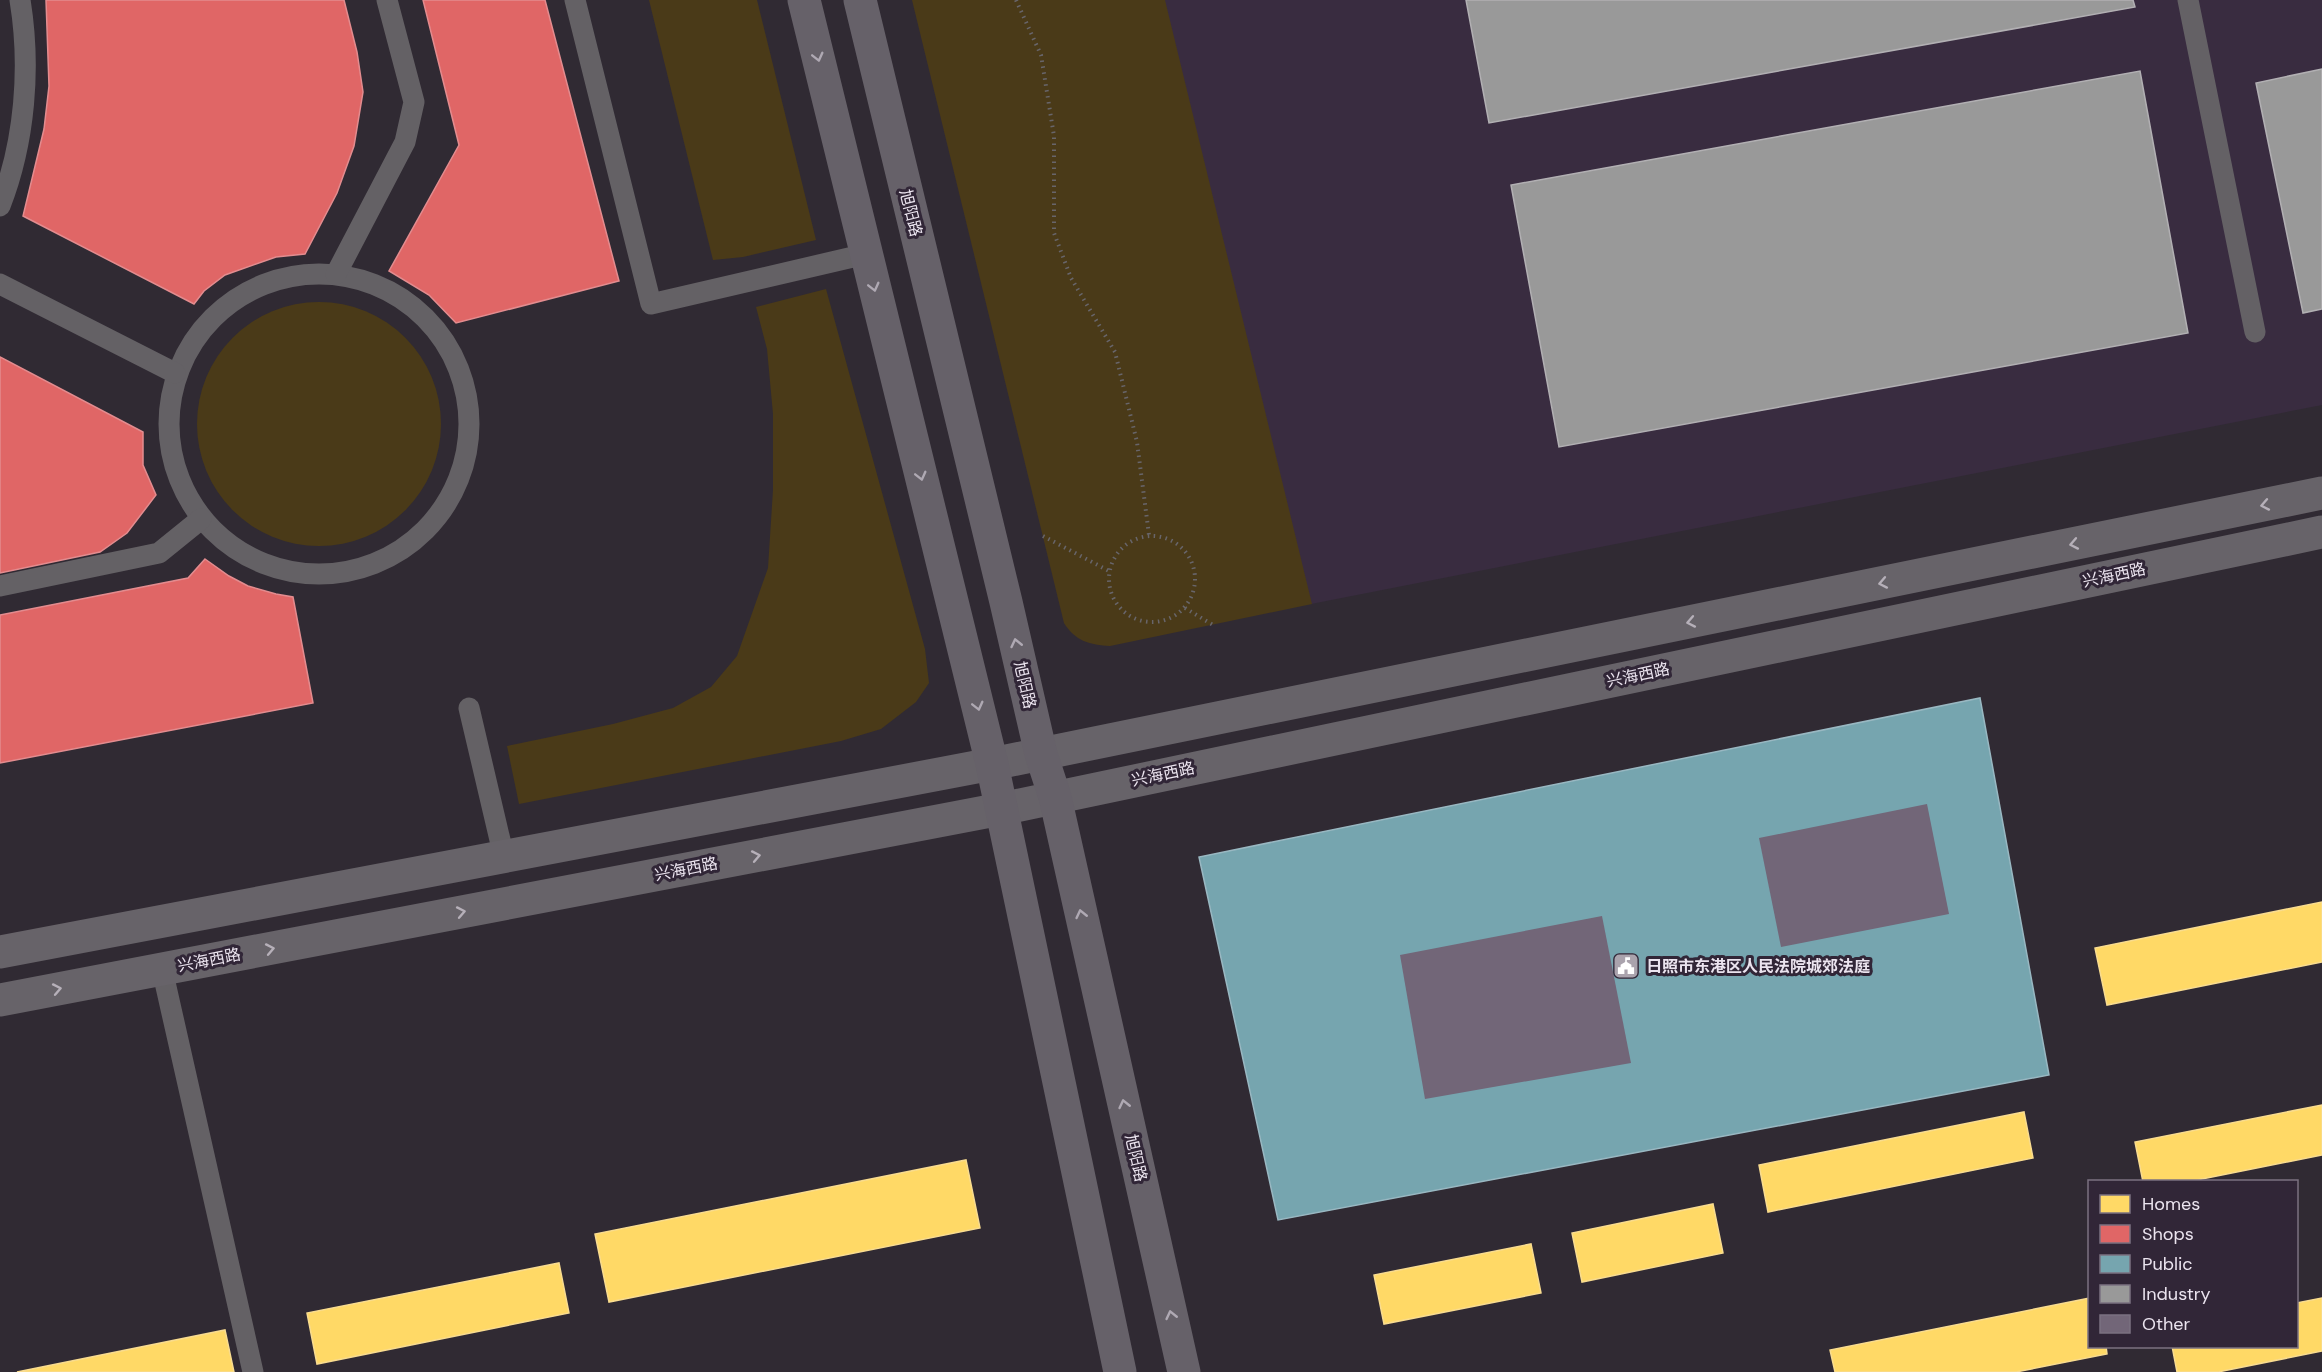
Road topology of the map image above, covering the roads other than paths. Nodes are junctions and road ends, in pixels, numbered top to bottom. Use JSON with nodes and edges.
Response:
{"nodes":[{"id":1,"x":20,"y":0,"type":"edge"},
{"id":2,"x":387,"y":0,"type":"edge"},
{"id":3,"x":575,"y":0,"type":"edge"},
{"id":4,"x":804,"y":0,"type":"edge"},
{"id":5,"x":860,"y":0,"type":"edge"},
{"id":6,"x":2188,"y":0,"type":"edge"},
{"id":7,"x":0,"y":206,"type":"edge"},
{"id":8,"x":866,"y":254,"type":"junction"},
{"id":9,"x":336,"y":274,"type":"junction"},
{"id":10,"x":0,"y":284,"type":"edge"},
{"id":11,"x":2255,"y":332,"type":"dead end"},
{"id":12,"x":175,"y":373,"type":"junction"},
{"id":13,"x":2322,"y":493,"type":"edge"},
{"id":14,"x":201,"y":519,"type":"junction"},
{"id":15,"x":2322,"y":532,"type":"edge"},
{"id":16,"x":0,"y":586,"type":"edge"},
{"id":17,"x":469,"y":708,"type":"dead end"},
{"id":18,"x":1041,"y":754,"type":"junction"},
{"id":19,"x":992,"y":764,"type":"junction"},
{"id":20,"x":1055,"y":796,"type":"junction"},
{"id":21,"x":1001,"y":809,"type":"junction"},
{"id":22,"x":504,"y":857,"type":"junction"},
{"id":23,"x":0,"y":952,"type":"edge"},
{"id":24,"x":162,"y":969,"type":"junction"},
{"id":25,"x":0,"y":1000,"type":"edge"},
{"id":26,"x":253,"y":1372,"type":"edge"},
{"id":27,"x":1120,"y":1372,"type":"edge"},
{"id":28,"x":1184,"y":1372,"type":"edge"}],
"edges":[{"from":1,"to":7,"type":"lane"},
{"from":2,"to":9,"type":"lane"},
{"from":3,"to":8,"type":"lane"},
{"from":4,"to":8,"type":"main road","one_way":true},
{"from":18,"to":5,"type":"main road","name":"旭阳路","one_way":true},
{"from":6,"to":11,"type":"lane"},
{"from":8,"to":19,"type":"main road","one_way":true},
{"from":9,"to":12,"type":"lane"},
{"from":9,"to":14,"type":"lane"},
{"from":10,"to":12,"type":"lane"},
{"from":12,"to":14,"type":"lane"},
{"from":13,"to":18,"type":"main road","one_way":true},
{"from":14,"to":16,"type":"lane"},
{"from":15,"to":20,"type":"main road","name":"兴海西路"},
{"from":17,"to":22,"type":"lane"},
{"from":18,"to":19,"type":"main road"},
{"from":18,"to":20,"type":"main road","name":"旭阳路"},
{"from":19,"to":21,"type":"main road"},
{"from":19,"to":22,"type":"main road"},
{"from":20,"to":21,"type":"main road","name":"兴海西路"},
{"from":28,"to":20,"type":"main road","name":"旭阳路","one_way":true},
{"from":24,"to":21,"type":"main road","name":"兴海西路","one_way":true},
{"from":21,"to":27,"type":"main road"},
{"from":22,"to":23,"type":"main road"},
{"from":25,"to":24,"type":"main road","name":"兴海西路","one_way":true},
{"from":24,"to":26,"type":"lane"}]}
